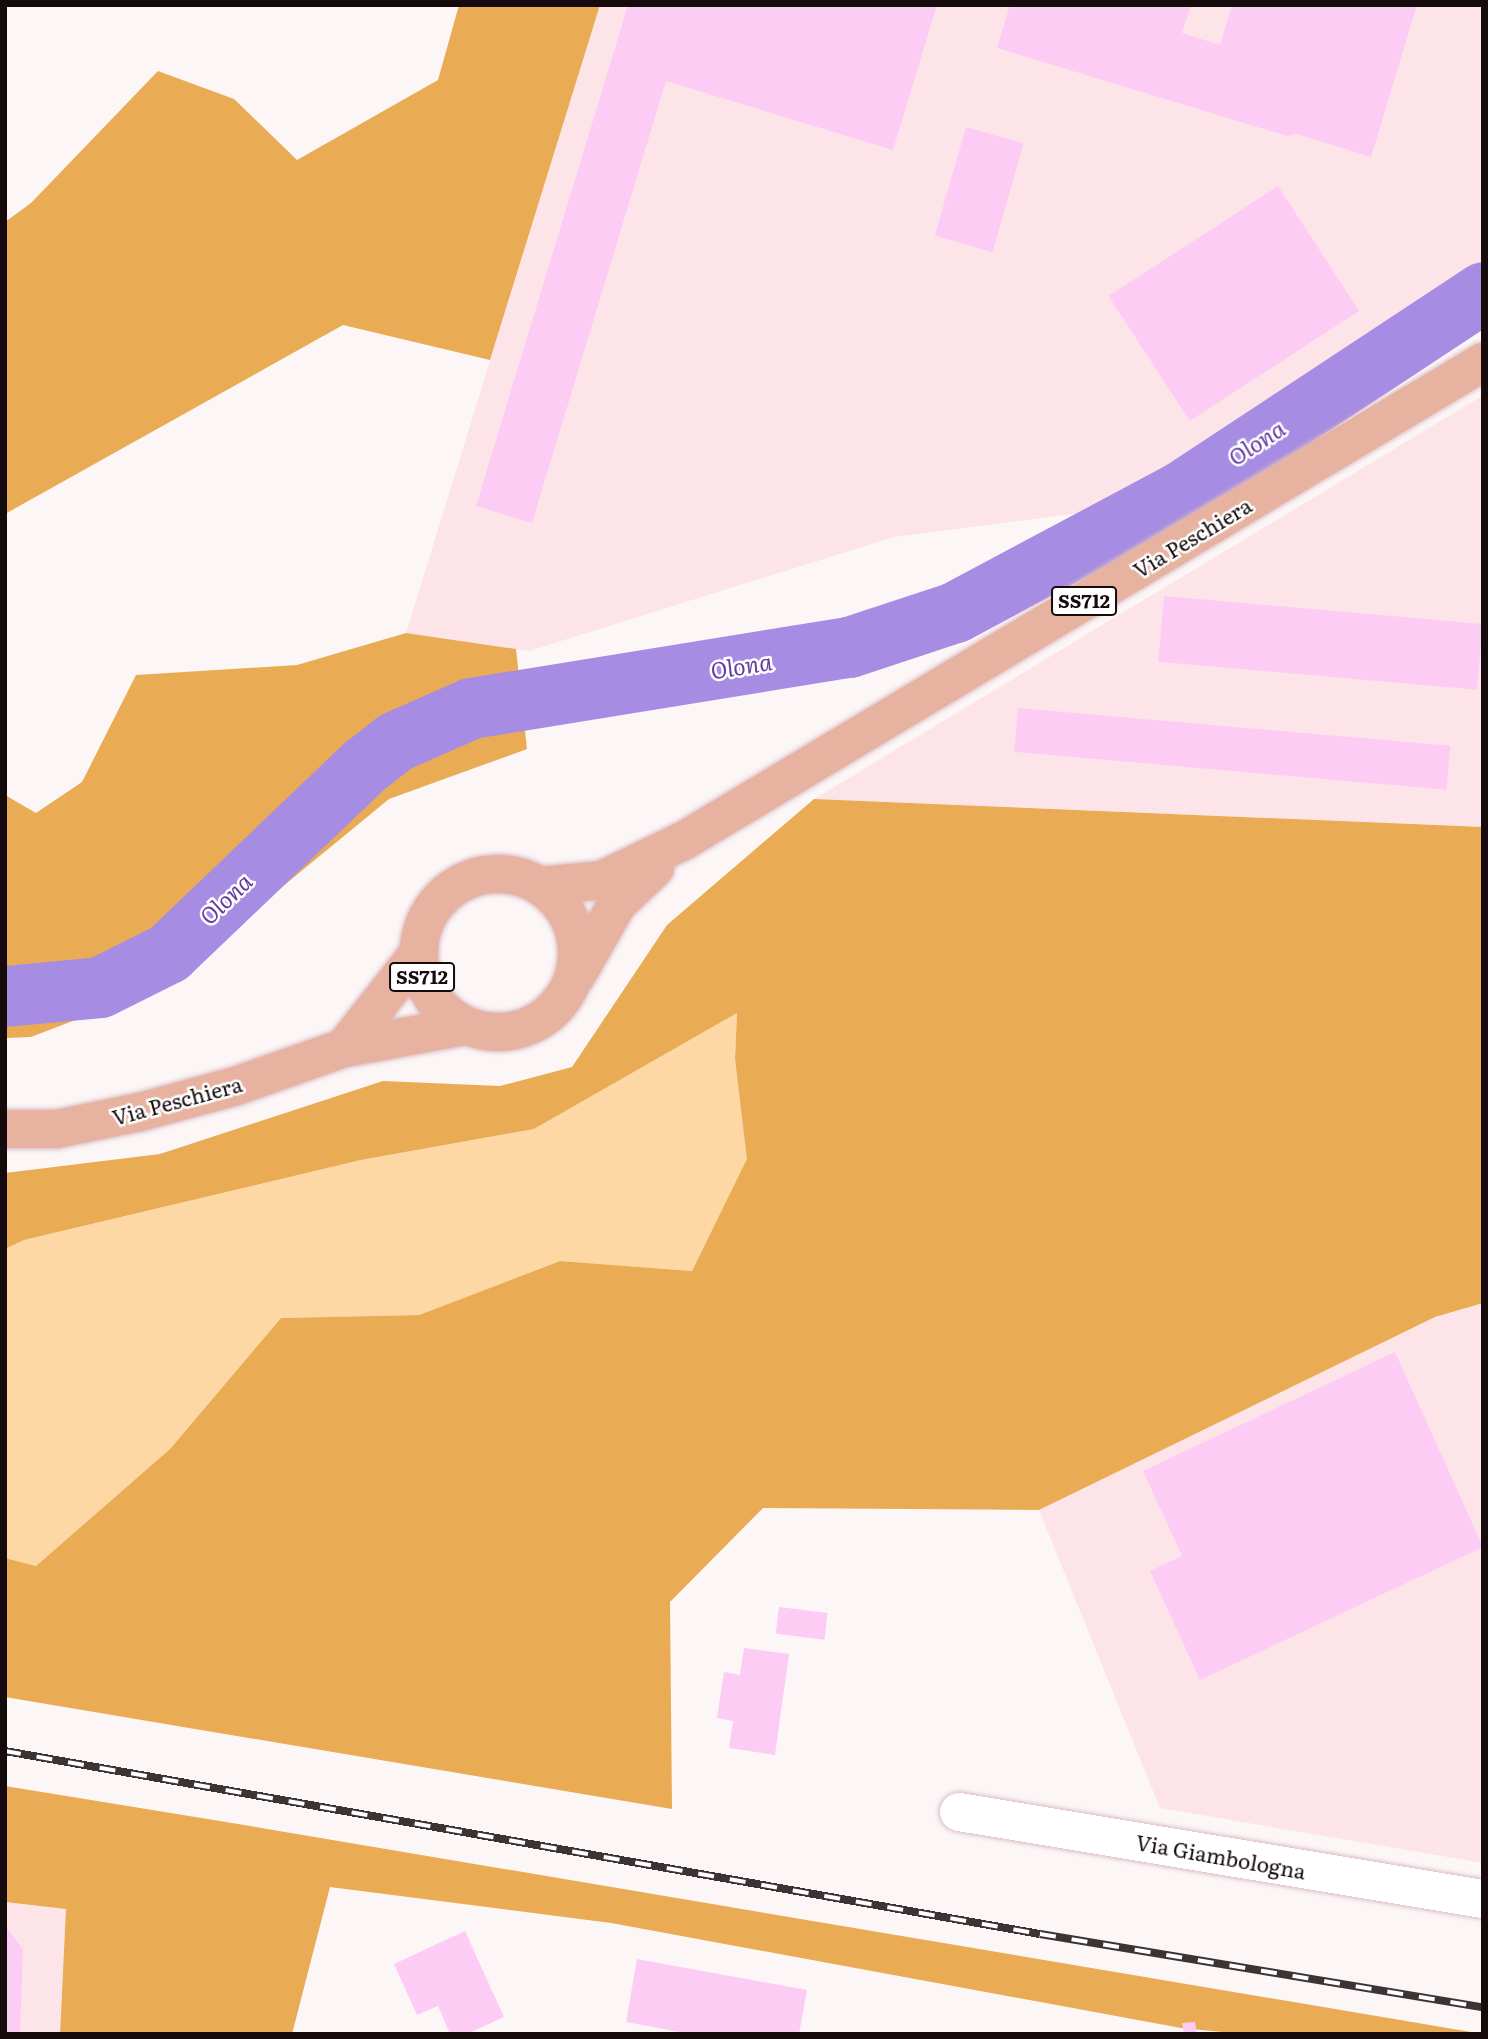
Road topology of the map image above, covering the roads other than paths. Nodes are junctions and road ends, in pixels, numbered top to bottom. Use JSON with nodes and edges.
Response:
{"nodes":[{"id":1,"x":1483,"y":362,"type":"edge"},
{"id":2,"x":685,"y":840,"type":"junction"},
{"id":3,"x":541,"y":886,"type":"junction"},
{"id":4,"x":418,"y":954,"type":"junction"},
{"id":5,"x":572,"y":983,"type":"junction"},
{"id":6,"x":464,"y":1026,"type":"junction"},
{"id":7,"x":344,"y":1048,"type":"junction"},
{"id":8,"x":5,"y":1129,"type":"edge"},
{"id":9,"x":959,"y":1812,"type":"dead end"},
{"id":10,"x":1483,"y":1899,"type":"edge"}],
"edges":[{"from":1,"to":2,"type":"main road","name":"Via Peschiera","number":"SS712"},
{"from":2,"to":3,"type":"main road","name":"Via Peschiera","number":"SS712"},
{"from":2,"to":5,"type":"main road","name":"Via Peschiera","number":"SS712"},
{"from":3,"to":4,"type":"main road","name":"Via Peschiera","number":"SS712"},
{"from":3,"to":5,"type":"main road","name":"Via Peschiera","number":"SS712"},
{"from":4,"to":6,"type":"main road","number":"SS712"},
{"from":4,"to":7,"type":"main road","name":"Via Peschiera","number":"SS712"},
{"from":5,"to":6,"type":"main road","name":"Via Peschiera","number":"SS712"},
{"from":6,"to":7,"type":"main road","name":"Via Peschiera","number":"SS712"},
{"from":7,"to":8,"type":"main road","name":"Via Peschiera","number":"SS712"},
{"from":9,"to":10,"type":"street","name":"Via Giambologna"}]}
